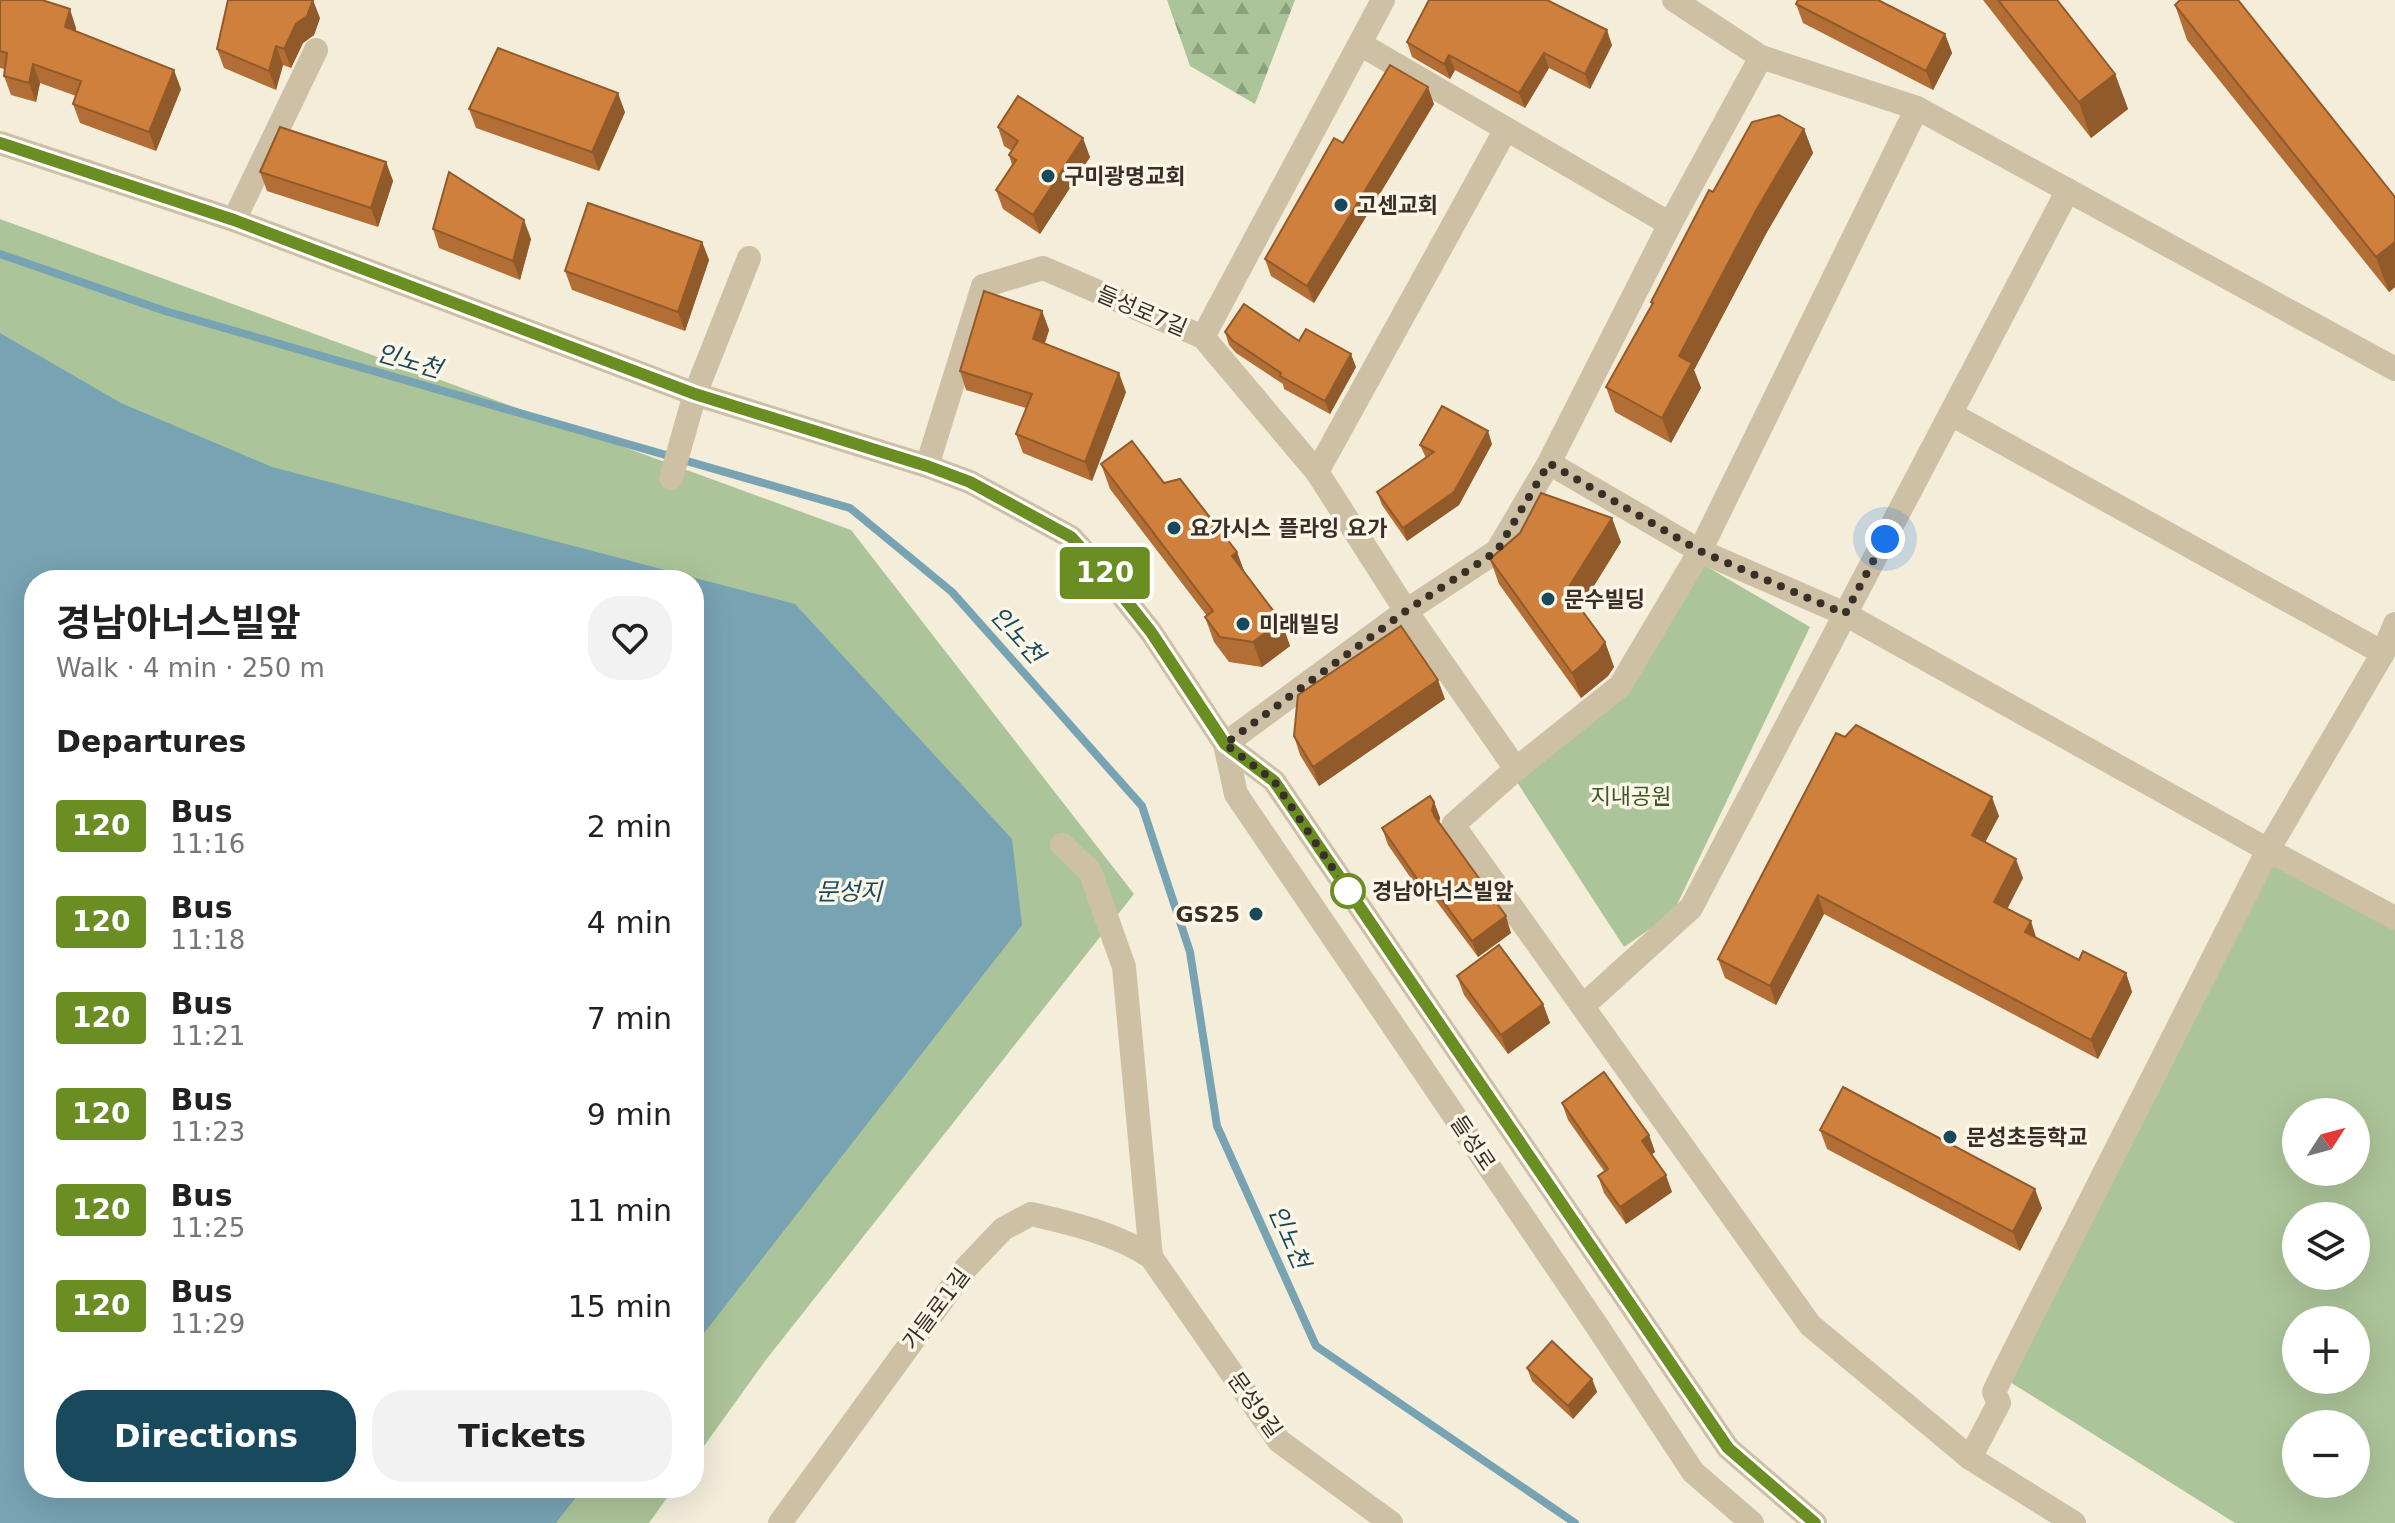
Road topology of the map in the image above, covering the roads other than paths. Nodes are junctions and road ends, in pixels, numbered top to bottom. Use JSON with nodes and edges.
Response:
{"nodes":[{"id":1,"x":1383,"y":0,"type":"edge"},
{"id":2,"x":1674,"y":0,"type":"edge"},
{"id":3,"x":1360,"y":44,"type":"junction"},
{"id":4,"x":316,"y":50,"type":"dead end"},
{"id":5,"x":1761,"y":57,"type":"junction"},
{"id":6,"x":1917,"y":108,"type":"junction"},
{"id":7,"x":1506,"y":129,"type":"junction"},
{"id":8,"x":0,"y":143,"type":"edge"},
{"id":9,"x":2068,"y":190,"type":"junction"},
{"id":10,"x":234,"y":220,"type":"junction"},
{"id":11,"x":1670,"y":224,"type":"junction"},
{"id":12,"x":749,"y":258,"type":"dead end"},
{"id":13,"x":1203,"y":337,"type":"junction"},
{"id":14,"x":2395,"y":369,"type":"edge"},
{"id":15,"x":695,"y":394,"type":"junction"},
{"id":16,"x":1951,"y":414,"type":"junction"},
{"id":17,"x":1549,"y":463,"type":"junction"},
{"id":18,"x":927,"y":466,"type":"junction"},
{"id":19,"x":1317,"y":472,"type":"junction"},
{"id":20,"x":671,"y":478,"type":"dead end"},
{"id":21,"x":1700,"y":551,"type":"junction"},
{"id":22,"x":1406,"y":611,"type":"junction"},
{"id":23,"x":1845,"y":614,"type":"junction"},
{"id":24,"x":2395,"y":624,"type":"edge"},
{"id":25,"x":2383,"y":653,"type":"junction"},
{"id":26,"x":1225,"y":744,"type":"junction"},
{"id":27,"x":1516,"y":769,"type":"junction"},
{"id":28,"x":1062,"y":845,"type":"dead end"},
{"id":29,"x":2268,"y":850,"type":"junction"},
{"id":30,"x":2395,"y":918,"type":"edge"},
{"id":31,"x":1584,"y":1005,"type":"junction"},
{"id":32,"x":1151,"y":1257,"type":"junction"},
{"id":33,"x":1970,"y":1458,"type":"junction"},
{"id":34,"x":780,"y":1523,"type":"edge"},
{"id":35,"x":1391,"y":1523,"type":"edge"},
{"id":36,"x":1752,"y":1523,"type":"edge"},
{"id":37,"x":1815,"y":1523,"type":"edge"},
{"id":38,"x":2074,"y":1523,"type":"edge"}],
"edges":[{"from":1,"to":3,"type":"street"},
{"from":2,"to":5,"type":"street"},
{"from":3,"to":7,"type":"street"},
{"from":3,"to":13,"type":"street"},
{"from":4,"to":10,"type":"street"},
{"from":5,"to":6,"type":"street"},
{"from":5,"to":11,"type":"street"},
{"from":6,"to":9,"type":"street"},
{"from":6,"to":21,"type":"street"},
{"from":7,"to":11,"type":"street"},
{"from":7,"to":19,"type":"street"},
{"from":8,"to":10,"type":"street","name":"들성로"},
{"from":9,"to":14,"type":"street"},
{"from":9,"to":16,"type":"street"},
{"from":10,"to":15,"type":"street","name":"들성로"},
{"from":11,"to":17,"type":"street"},
{"from":12,"to":15,"type":"street"},
{"from":13,"to":18,"type":"street","name":"들성로7길"},
{"from":13,"to":19,"type":"street","name":"들성로7길"},
{"from":15,"to":18,"type":"street","name":"들성로"},
{"from":15,"to":20,"type":"street"},
{"from":16,"to":23,"type":"street"},
{"from":16,"to":25,"type":"street"},
{"from":17,"to":21,"type":"street"},
{"from":17,"to":22,"type":"street"},
{"from":18,"to":26,"type":"street","name":"들성로"},
{"from":19,"to":22,"type":"street","name":"들성로7길"},
{"from":21,"to":23,"type":"street"},
{"from":21,"to":27,"type":"street"},
{"from":22,"to":26,"type":"street"},
{"from":22,"to":27,"type":"street","name":"들성로7길"},
{"from":23,"to":29,"type":"street"},
{"from":23,"to":31,"type":"street"},
{"from":24,"to":25,"type":"street"},
{"from":25,"to":29,"type":"street"},
{"from":26,"to":36,"type":"street","name":"들성로"},
{"from":26,"to":37,"type":"street","name":"들성로"},
{"from":27,"to":31,"type":"street"},
{"from":28,"to":32,"type":"street"},
{"from":29,"to":30,"type":"street"},
{"from":29,"to":33,"type":"street"},
{"from":31,"to":33,"type":"street"},
{"from":32,"to":34,"type":"street","name":"가들로1길"},
{"from":32,"to":35,"type":"street","name":"문성9길"},
{"from":33,"to":38,"type":"street"}]}
